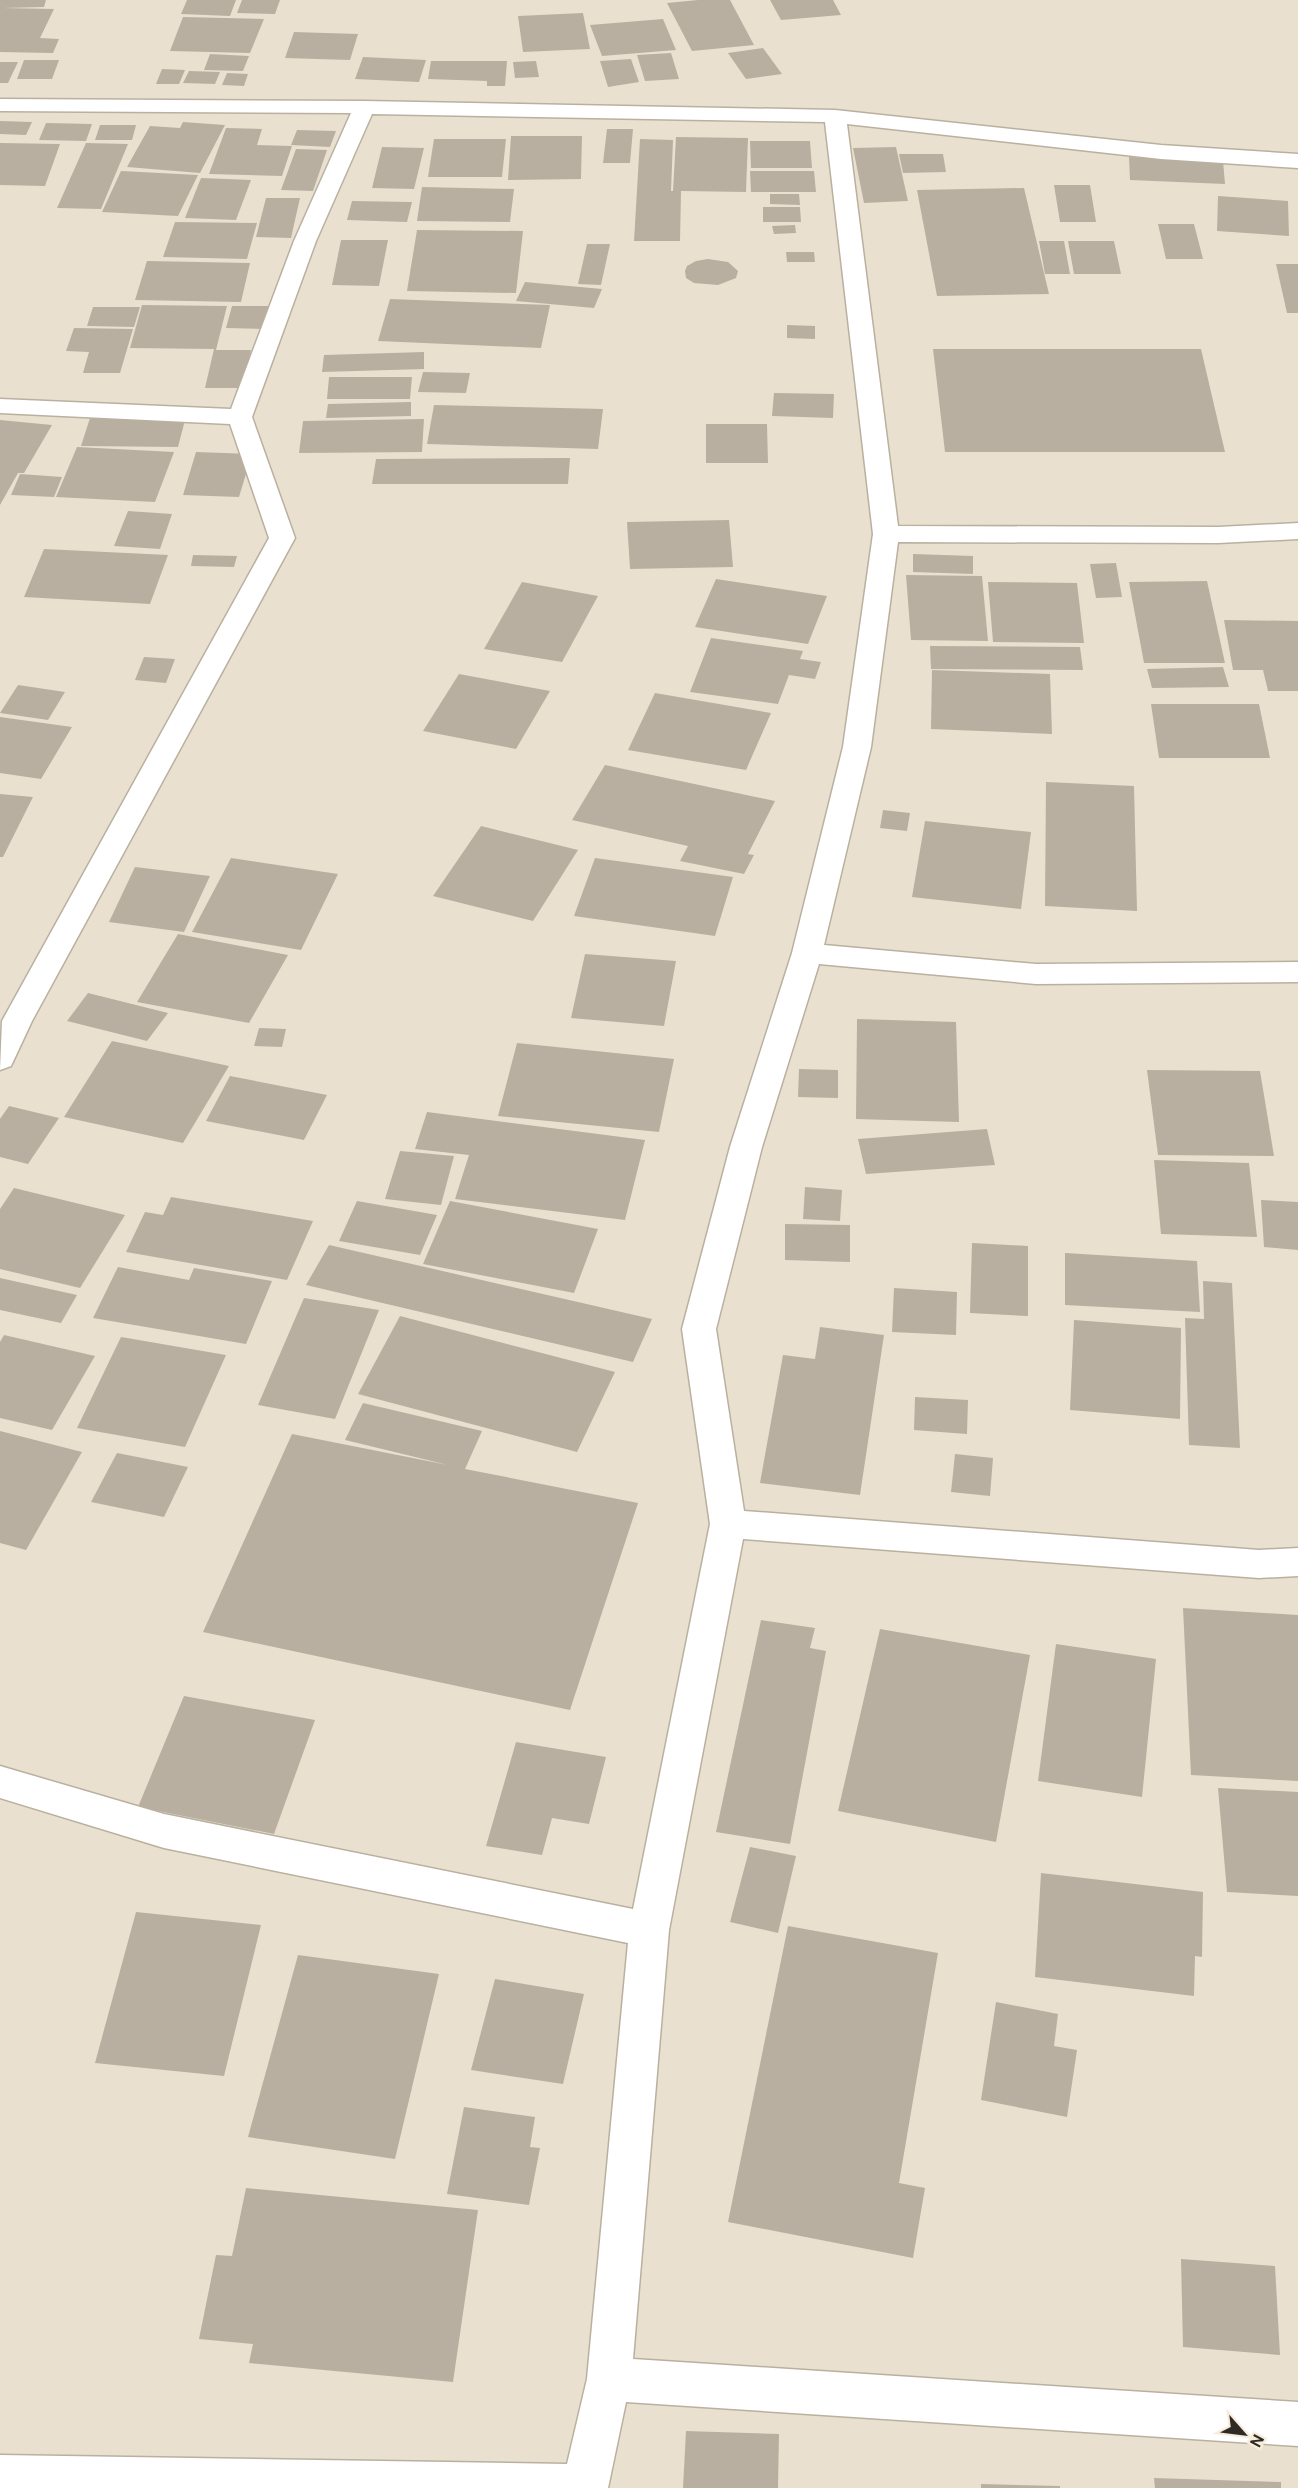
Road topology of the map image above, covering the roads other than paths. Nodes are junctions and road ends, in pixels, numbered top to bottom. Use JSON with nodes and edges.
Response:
{"nodes":[{"id":1,"x":0,"y":105,"type":"edge"},
{"id":2,"x":364,"y":107,"type":"junction"},
{"id":3,"x":835,"y":116,"type":"junction"},
{"id":4,"x":1298,"y":161,"type":"edge"},
{"id":5,"x":0,"y":406,"type":"edge"},
{"id":6,"x":240,"y":417,"type":"junction"},
{"id":7,"x":1298,"y":531,"type":"edge"},
{"id":8,"x":886,"y":534,"type":"junction"},
{"id":9,"x":807,"y":953,"type":"junction"},
{"id":10,"x":1298,"y":972,"type":"edge"},
{"id":11,"x":0,"y":1059,"type":"edge"},
{"id":12,"x":728,"y":1524,"type":"junction"},
{"id":13,"x":1298,"y":1562,"type":"edge"},
{"id":14,"x":0,"y":1782,"type":"edge"},
{"id":15,"x":648,"y":1930,"type":"junction"},
{"id":16,"x":609,"y":2379,"type":"junction"},
{"id":17,"x":1298,"y":2424,"type":"edge"},
{"id":18,"x":0,"y":2478,"type":"edge"},
{"id":19,"x":584,"y":2488,"type":"edge"}],
"edges":[{"from":1,"to":2,"type":"street"},
{"from":2,"to":3,"type":"street"},
{"from":2,"to":6,"type":"street"},
{"from":3,"to":4,"type":"street"},
{"from":3,"to":8,"type":"street"},
{"from":5,"to":6,"type":"street"},
{"from":6,"to":11,"type":"street"},
{"from":7,"to":8,"type":"street"},
{"from":8,"to":9,"type":"street"},
{"from":9,"to":10,"type":"street"},
{"from":9,"to":12,"type":"street"},
{"from":12,"to":13,"type":"street"},
{"from":12,"to":15,"type":"street"},
{"from":14,"to":15,"type":"street"},
{"from":15,"to":16,"type":"street"},
{"from":16,"to":17,"type":"street"},
{"from":16,"to":19,"type":"street"},
{"from":18,"to":19,"type":"street"}]}
